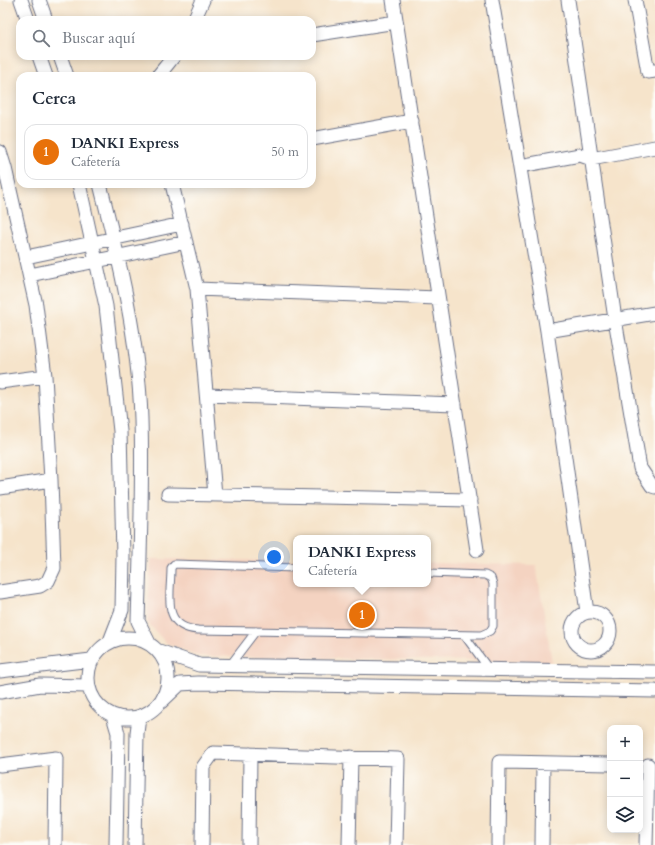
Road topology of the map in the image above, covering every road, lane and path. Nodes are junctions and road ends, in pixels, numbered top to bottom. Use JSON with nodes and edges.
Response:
{"nodes":[{"id":1,"x":21,"y":0,"type":"edge"},
{"id":2,"x":39,"y":0,"type":"edge"},
{"id":3,"x":203,"y":0,"type":"edge"},
{"id":4,"x":393,"y":0,"type":"edge"},
{"id":5,"x":492,"y":0,"type":"edge"},
{"id":6,"x":568,"y":0,"type":"edge"},
{"id":7,"x":635,"y":0,"type":"edge"},
{"id":8,"x":27,"y":16,"type":"edge"},
{"id":9,"x":45,"y":16,"type":"edge"},
{"id":10,"x":196,"y":16,"type":"edge"},
{"id":11,"x":396,"y":22,"type":"junction"},
{"id":12,"x":316,"y":34,"type":"edge"},
{"id":13,"x":41,"y":60,"type":"edge"},
{"id":14,"x":61,"y":60,"type":"edge"},
{"id":15,"x":171,"y":60,"type":"edge"},
{"id":16,"x":655,"y":71,"type":"edge"},
{"id":17,"x":45,"y":72,"type":"edge"},
{"id":18,"x":66,"y":72,"type":"edge"},
{"id":19,"x":161,"y":72,"type":"edge"},
{"id":20,"x":412,"y":122,"type":"junction"},
{"id":21,"x":316,"y":138,"type":"edge"},
{"id":22,"x":655,"y":147,"type":"edge"},
{"id":23,"x":0,"y":152,"type":"edge"},
{"id":24,"x":591,"y":159,"type":"junction"},
{"id":25,"x":520,"y":166,"type":"junction"},
{"id":26,"x":80,"y":188,"type":"edge"},
{"id":27,"x":101,"y":188,"type":"edge"},
{"id":28,"x":173,"y":188,"type":"edge"},
{"id":29,"x":182,"y":224,"type":"junction"},
{"id":30,"x":114,"y":238,"type":"junction"},
{"id":31,"x":186,"y":242,"type":"junction"},
{"id":32,"x":92,"y":243,"type":"junction"},
{"id":33,"x":26,"y":257,"type":"junction"},
{"id":34,"x":118,"y":257,"type":"junction"},
{"id":35,"x":96,"y":261,"type":"junction"},
{"id":36,"x":30,"y":275,"type":"junction"},
{"id":37,"x":197,"y":289,"type":"junction"},
{"id":38,"x":438,"y":298,"type":"junction"},
{"id":39,"x":655,"y":313,"type":"edge"},
{"id":40,"x":615,"y":319,"type":"junction"},
{"id":41,"x":547,"y":331,"type":"junction"},
{"id":42,"x":45,"y":376,"type":"junction"},
{"id":43,"x":0,"y":382,"type":"edge"},
{"id":44,"x":208,"y":395,"type":"junction"},
{"id":45,"x":455,"y":404,"type":"junction"},
{"id":46,"x":51,"y":480,"type":"junction"},
{"id":47,"x":655,"y":487,"type":"edge"},
{"id":48,"x":0,"y":488,"type":"edge"},
{"id":49,"x":168,"y":494,"type":"dead end"},
{"id":50,"x":215,"y":495,"type":"junction"},
{"id":51,"x":470,"y":500,"type":"junction"},
{"id":52,"x":477,"y":550,"type":"dead end"},
{"id":53,"x":293,"y":568,"type":"edge"},
{"id":54,"x":431,"y":573,"type":"edge"},
{"id":55,"x":0,"y":592,"type":"edge"},
{"id":56,"x":587,"y":612,"type":"dead end"},
{"id":57,"x":256,"y":631,"type":"junction"},
{"id":58,"x":464,"y":635,"type":"junction"},
{"id":59,"x":110,"y":641,"type":"junction"},
{"id":60,"x":149,"y":642,"type":"junction"},
{"id":61,"x":159,"y":651,"type":"junction"},
{"id":62,"x":91,"y":660,"type":"junction"},
{"id":63,"x":230,"y":665,"type":"junction"},
{"id":64,"x":489,"y":669,"type":"junction"},
{"id":65,"x":0,"y":671,"type":"edge"},
{"id":66,"x":655,"y":672,"type":"edge"},
{"id":67,"x":88,"y":686,"type":"junction"},
{"id":68,"x":655,"y":691,"type":"edge"},
{"id":69,"x":0,"y":692,"type":"edge"},
{"id":70,"x":161,"y":702,"type":"junction"},
{"id":71,"x":113,"y":716,"type":"junction"},
{"id":72,"x":139,"y":717,"type":"junction"},
{"id":73,"x":250,"y":754,"type":"junction"},
{"id":74,"x":351,"y":757,"type":"junction"},
{"id":75,"x":543,"y":763,"type":"junction"},
{"id":76,"x":607,"y":764,"type":"edge"},
{"id":77,"x":0,"y":765,"type":"edge"},
{"id":78,"x":648,"y":765,"type":"edge"},
{"id":79,"x":55,"y":845,"type":"edge"},
{"id":80,"x":116,"y":845,"type":"edge"},
{"id":81,"x":135,"y":845,"type":"edge"},
{"id":82,"x":202,"y":845,"type":"edge"},
{"id":83,"x":249,"y":845,"type":"edge"},
{"id":84,"x":349,"y":845,"type":"edge"},
{"id":85,"x":396,"y":845,"type":"edge"},
{"id":86,"x":498,"y":845,"type":"edge"},
{"id":87,"x":542,"y":845,"type":"edge"},
{"id":88,"x":646,"y":845,"type":"edge"}],
"edges":[{"from":1,"to":8,"type":"street"},
{"from":2,"to":9,"type":"street"},
{"from":3,"to":10,"type":"street"},
{"from":4,"to":11,"type":"street"},
{"from":5,"to":25,"type":"street"},
{"from":6,"to":24,"type":"street"},
{"from":7,"to":16,"type":"street"},
{"from":11,"to":12,"type":"street"},
{"from":11,"to":20,"type":"street"},
{"from":13,"to":17,"type":"street"},
{"from":14,"to":18,"type":"street"},
{"from":15,"to":19,"type":"street"},
{"from":20,"to":21,"type":"street"},
{"from":20,"to":38,"type":"street"},
{"from":22,"to":24,"type":"street"},
{"from":23,"to":33,"type":"street"},
{"from":24,"to":25,"type":"street"},
{"from":24,"to":40,"type":"street"},
{"from":25,"to":41,"type":"street"},
{"from":26,"to":32,"type":"street"},
{"from":27,"to":30,"type":"street"},
{"from":28,"to":29,"type":"street"},
{"from":29,"to":30,"type":"street"},
{"from":29,"to":31,"type":"street"},
{"from":30,"to":32,"type":"street"},
{"from":30,"to":34,"type":"street"},
{"from":31,"to":34,"type":"street"},
{"from":31,"to":37,"type":"street"},
{"from":32,"to":33,"type":"street"},
{"from":32,"to":35,"type":"street"},
{"from":33,"to":36,"type":"street"},
{"from":34,"to":35,"type":"street"},
{"from":34,"to":60,"type":"street"},
{"from":35,"to":36,"type":"street"},
{"from":35,"to":59,"type":"street"},
{"from":36,"to":42,"type":"street"},
{"from":37,"to":38,"type":"street"},
{"from":37,"to":44,"type":"street"},
{"from":38,"to":45,"type":"street"},
{"from":39,"to":40,"type":"street"},
{"from":40,"to":41,"type":"street"},
{"from":40,"to":47,"type":"street"},
{"from":41,"to":56,"type":"street"},
{"from":42,"to":43,"type":"street"},
{"from":42,"to":46,"type":"street"},
{"from":44,"to":45,"type":"street"},
{"from":44,"to":50,"type":"street"},
{"from":45,"to":51,"type":"street"},
{"from":46,"to":48,"type":"street"},
{"from":46,"to":55,"type":"street"},
{"from":49,"to":50,"type":"street"},
{"from":50,"to":51,"type":"street"},
{"from":51,"to":52,"type":"street"},
{"from":53,"to":57,"type":"lane"},
{"from":54,"to":58,"type":"lane"},
{"from":57,"to":58,"type":"lane"},
{"from":57,"to":63,"type":"lane"},
{"from":58,"to":64,"type":"lane"},
{"from":59,"to":60,"type":"street"},
{"from":59,"to":62,"type":"street"},
{"from":60,"to":61,"type":"street"},
{"from":61,"to":63,"type":"street"},
{"from":61,"to":70,"type":"street"},
{"from":62,"to":65,"type":"street"},
{"from":62,"to":67,"type":"street"},
{"from":63,"to":64,"type":"street"},
{"from":64,"to":66,"type":"street"},
{"from":67,"to":69,"type":"street"},
{"from":67,"to":71,"type":"street"},
{"from":68,"to":70,"type":"street"},
{"from":70,"to":72,"type":"street"},
{"from":71,"to":72,"type":"street"},
{"from":71,"to":80,"type":"street"},
{"from":72,"to":81,"type":"street"},
{"from":73,"to":74,"type":"street"},
{"from":73,"to":82,"type":"street"},
{"from":73,"to":83,"type":"street"},
{"from":74,"to":84,"type":"street"},
{"from":74,"to":85,"type":"street"},
{"from":75,"to":76,"type":"street"},
{"from":75,"to":86,"type":"street"},
{"from":75,"to":87,"type":"street"},
{"from":77,"to":79,"type":"street"},
{"from":78,"to":88,"type":"street"}]}
